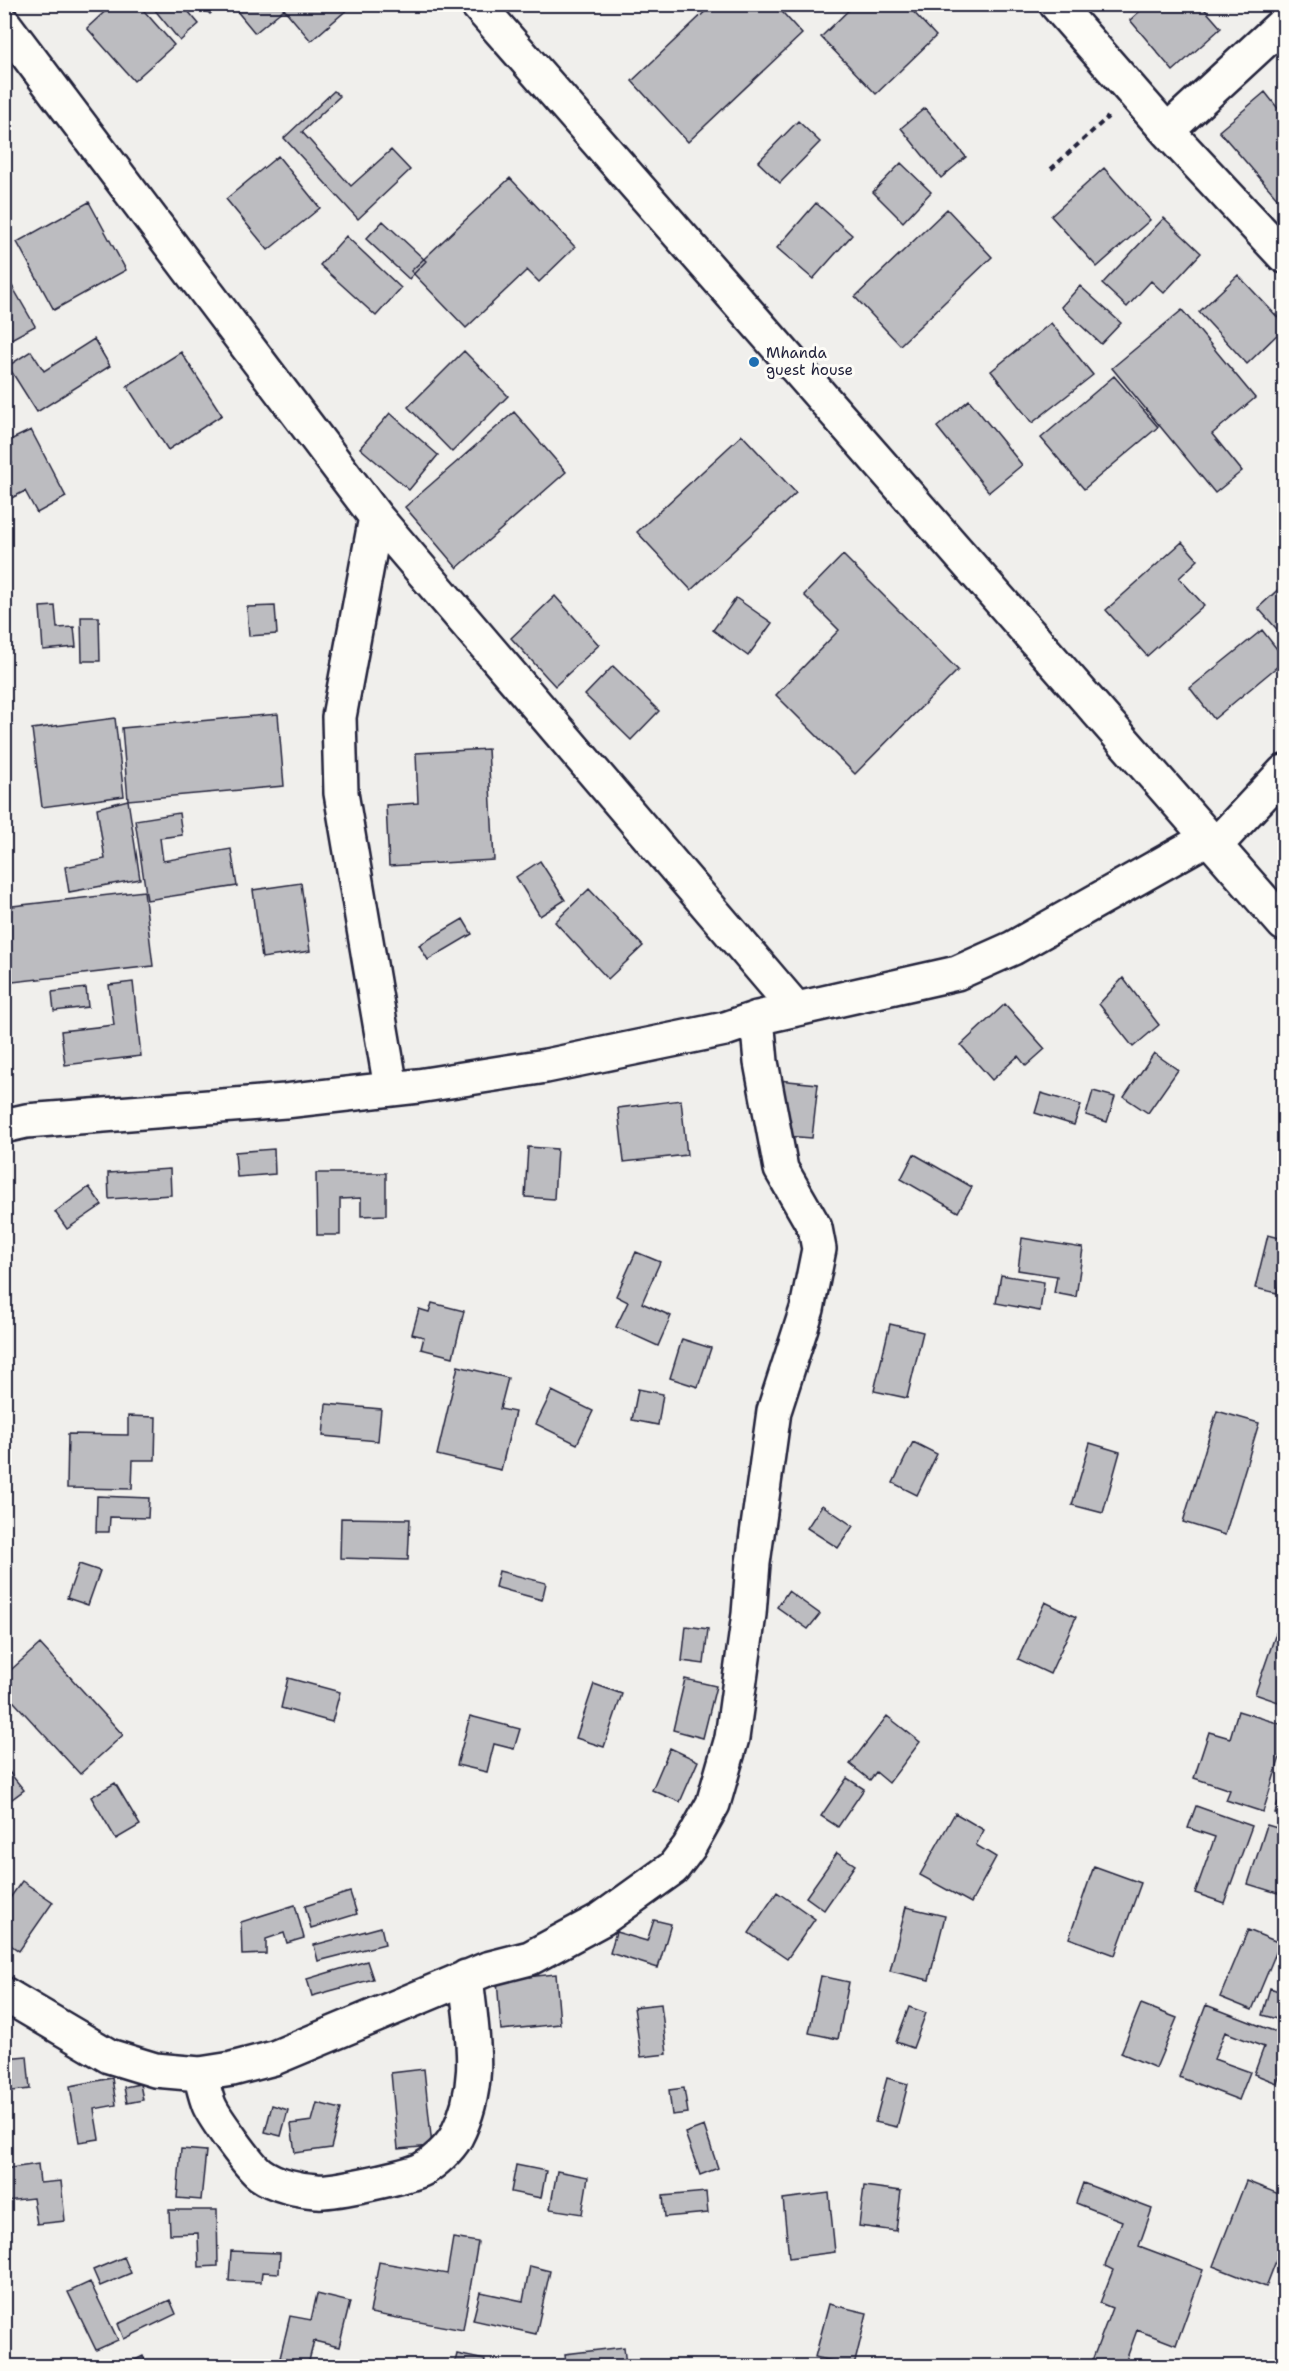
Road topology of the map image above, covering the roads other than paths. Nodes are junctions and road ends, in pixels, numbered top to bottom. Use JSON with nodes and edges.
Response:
{"nodes":[{"id":1,"x":477,"y":4,"type":"edge"},
{"id":2,"x":1056,"y":4,"type":"edge"},
{"id":3,"x":1284,"y":23,"type":"edge"},
{"id":4,"x":4,"y":24,"type":"edge"},
{"id":5,"x":1167,"y":130,"type":"junction"},
{"id":6,"x":1284,"y":256,"type":"edge"},
{"id":7,"x":376,"y":517,"type":"junction"},
{"id":8,"x":1284,"y":772,"type":"edge"},
{"id":9,"x":1211,"y":842,"type":"junction"},
{"id":10,"x":1284,"y":924,"type":"edge"},
{"id":11,"x":796,"y":1009,"type":"junction"},
{"id":12,"x":757,"y":1018,"type":"junction"},
{"id":13,"x":391,"y":1088,"type":"junction"},
{"id":14,"x":4,"y":1126,"type":"edge"},
{"id":15,"x":466,"y":1977,"type":"junction"},
{"id":16,"x":4,"y":1994,"type":"edge"},
{"id":17,"x":200,"y":2074,"type":"junction"}],
"edges":[{"from":1,"to":9,"type":"street"},
{"from":2,"to":5,"type":"street"},
{"from":3,"to":5,"type":"street"},
{"from":4,"to":7,"type":"street"},
{"from":5,"to":6,"type":"street"},
{"from":7,"to":11,"type":"street"},
{"from":7,"to":13,"type":"street"},
{"from":8,"to":9,"type":"street"},
{"from":9,"to":10,"type":"street"},
{"from":9,"to":11,"type":"street"},
{"from":11,"to":12,"type":"street"},
{"from":12,"to":13,"type":"street"},
{"from":12,"to":15,"type":"street"},
{"from":13,"to":14,"type":"street"},
{"from":15,"to":17,"type":"street"},
{"from":15,"to":17,"type":"street"},
{"from":16,"to":17,"type":"street"}]}
